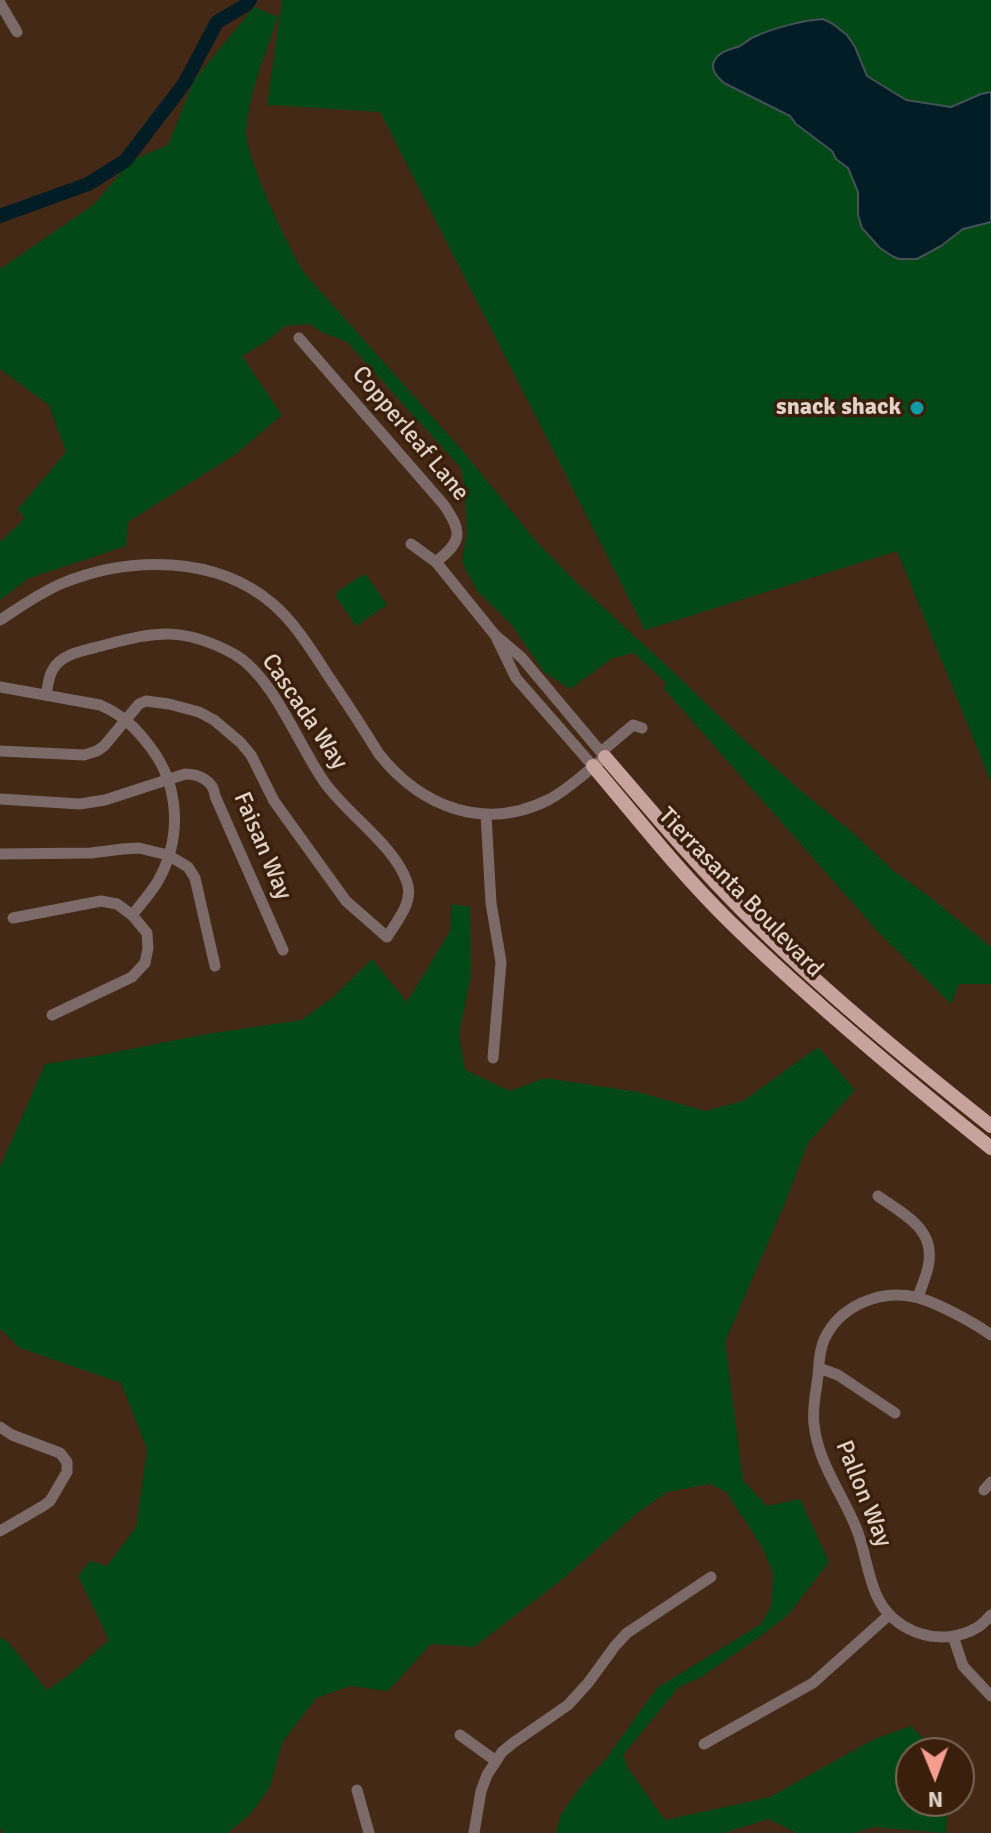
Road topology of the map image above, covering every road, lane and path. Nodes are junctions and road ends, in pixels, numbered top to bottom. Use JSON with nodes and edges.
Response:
{"nodes":[{"id":1,"x":0,"y":3,"type":"edge"},
{"id":2,"x":17,"y":32,"type":"dead end"},
{"id":3,"x":299,"y":338,"type":"dead end"},
{"id":4,"x":411,"y":544,"type":"dead end"},
{"id":5,"x":436,"y":562,"type":"junction"},
{"id":6,"x":0,"y":620,"type":"edge"},
{"id":7,"x":495,"y":635,"type":"junction"},
{"id":8,"x":0,"y":687,"type":"edge"},
{"id":9,"x":46,"y":695,"type":"junction"},
{"id":10,"x":126,"y":719,"type":"junction"},
{"id":11,"x":642,"y":728,"type":"dead end"},
{"id":12,"x":0,"y":751,"type":"edge"},
{"id":13,"x":599,"y":758,"type":"junction"},
{"id":14,"x":168,"y":779,"type":"junction"},
{"id":15,"x":0,"y":799,"type":"edge"},
{"id":16,"x":486,"y":815,"type":"junction"},
{"id":17,"x":0,"y":854,"type":"edge"},
{"id":18,"x":168,"y":855,"type":"junction"},
{"id":19,"x":132,"y":915,"type":"junction"},
{"id":20,"x":13,"y":918,"type":"dead end"},
{"id":21,"x":283,"y":950,"type":"dead end"},
{"id":22,"x":215,"y":966,"type":"dead end"},
{"id":23,"x":815,"y":1001,"type":"junction"},
{"id":24,"x":52,"y":1015,"type":"dead end"},
{"id":25,"x":872,"y":1029,"type":"junction"},
{"id":26,"x":493,"y":1058,"type":"dead end"},
{"id":27,"x":991,"y":1126,"type":"edge"},
{"id":28,"x":991,"y":1148,"type":"edge"},
{"id":29,"x":878,"y":1196,"type":"dead end"},
{"id":30,"x":918,"y":1297,"type":"junction"},
{"id":31,"x":991,"y":1335,"type":"edge"},
{"id":32,"x":819,"y":1368,"type":"junction"},
{"id":33,"x":895,"y":1413,"type":"dead end"},
{"id":34,"x":0,"y":1427,"type":"edge"},
{"id":35,"x":0,"y":1531,"type":"edge"},
{"id":36,"x":711,"y":1577,"type":"dead end"},
{"id":37,"x":889,"y":1615,"type":"junction"},
{"id":38,"x":991,"y":1615,"type":"edge"},
{"id":39,"x":953,"y":1636,"type":"junction"},
{"id":40,"x":991,"y":1696,"type":"edge"},
{"id":41,"x":460,"y":1735,"type":"dead end"},
{"id":42,"x":704,"y":1744,"type":"dead end"},
{"id":43,"x":496,"y":1761,"type":"junction"},
{"id":44,"x":357,"y":1790,"type":"dead end"},
{"id":45,"x":369,"y":1833,"type":"edge"},
{"id":46,"x":474,"y":1833,"type":"edge"}],
"edges":[{"from":1,"to":2,"type":"street"},
{"from":3,"to":5,"type":"street","name":"Copperleaf Lane"},
{"from":4,"to":5,"type":"street","name":"Tierrasanta Boulevard"},
{"from":5,"to":7,"type":"street","name":"Tierrasanta Boulevard"},
{"from":6,"to":16,"type":"street"},
{"from":7,"to":13,"type":"street","name":"Tierrasanta Boulevard"},
{"from":7,"to":13,"type":"street","name":"Tierrasanta Boulevard"},
{"from":8,"to":9,"type":"street"},
{"from":9,"to":10,"type":"street"},
{"from":9,"to":10,"type":"street","name":"Cascada Way"},
{"from":10,"to":12,"type":"street"},
{"from":10,"to":14,"type":"street"},
{"from":11,"to":13,"type":"street"},
{"from":13,"to":16,"type":"street"},
{"from":13,"to":23,"type":"main road","name":"Tierrasanta Boulevard"},
{"from":13,"to":25,"type":"main road","name":"Tierrasanta Boulevard"},
{"from":14,"to":15,"type":"street","name":"Faisan Way"},
{"from":14,"to":18,"type":"street"},
{"from":14,"to":21,"type":"street","name":"Faisan Way"},
{"from":16,"to":26,"type":"street"},
{"from":17,"to":18,"type":"street"},
{"from":18,"to":19,"type":"street"},
{"from":18,"to":22,"type":"street"},
{"from":19,"to":20,"type":"street"},
{"from":19,"to":24,"type":"street"},
{"from":23,"to":25,"type":"main road"},
{"from":23,"to":28,"type":"main road","name":"Tierrasanta Boulevard"},
{"from":25,"to":27,"type":"main road","name":"Tierrasanta Boulevard"},
{"from":29,"to":30,"type":"street"},
{"from":30,"to":31,"type":"street","name":"Pallon Way"},
{"from":30,"to":32,"type":"street","name":"Pallon Way"},
{"from":32,"to":33,"type":"street"},
{"from":32,"to":37,"type":"street","name":"Pallon Way"},
{"from":34,"to":35,"type":"street"},
{"from":36,"to":43,"type":"street"},
{"from":37,"to":39,"type":"street"},
{"from":37,"to":42,"type":"street"},
{"from":38,"to":39,"type":"street"},
{"from":39,"to":40,"type":"street"},
{"from":41,"to":43,"type":"street"},
{"from":43,"to":46,"type":"street"},
{"from":44,"to":45,"type":"street"}]}
